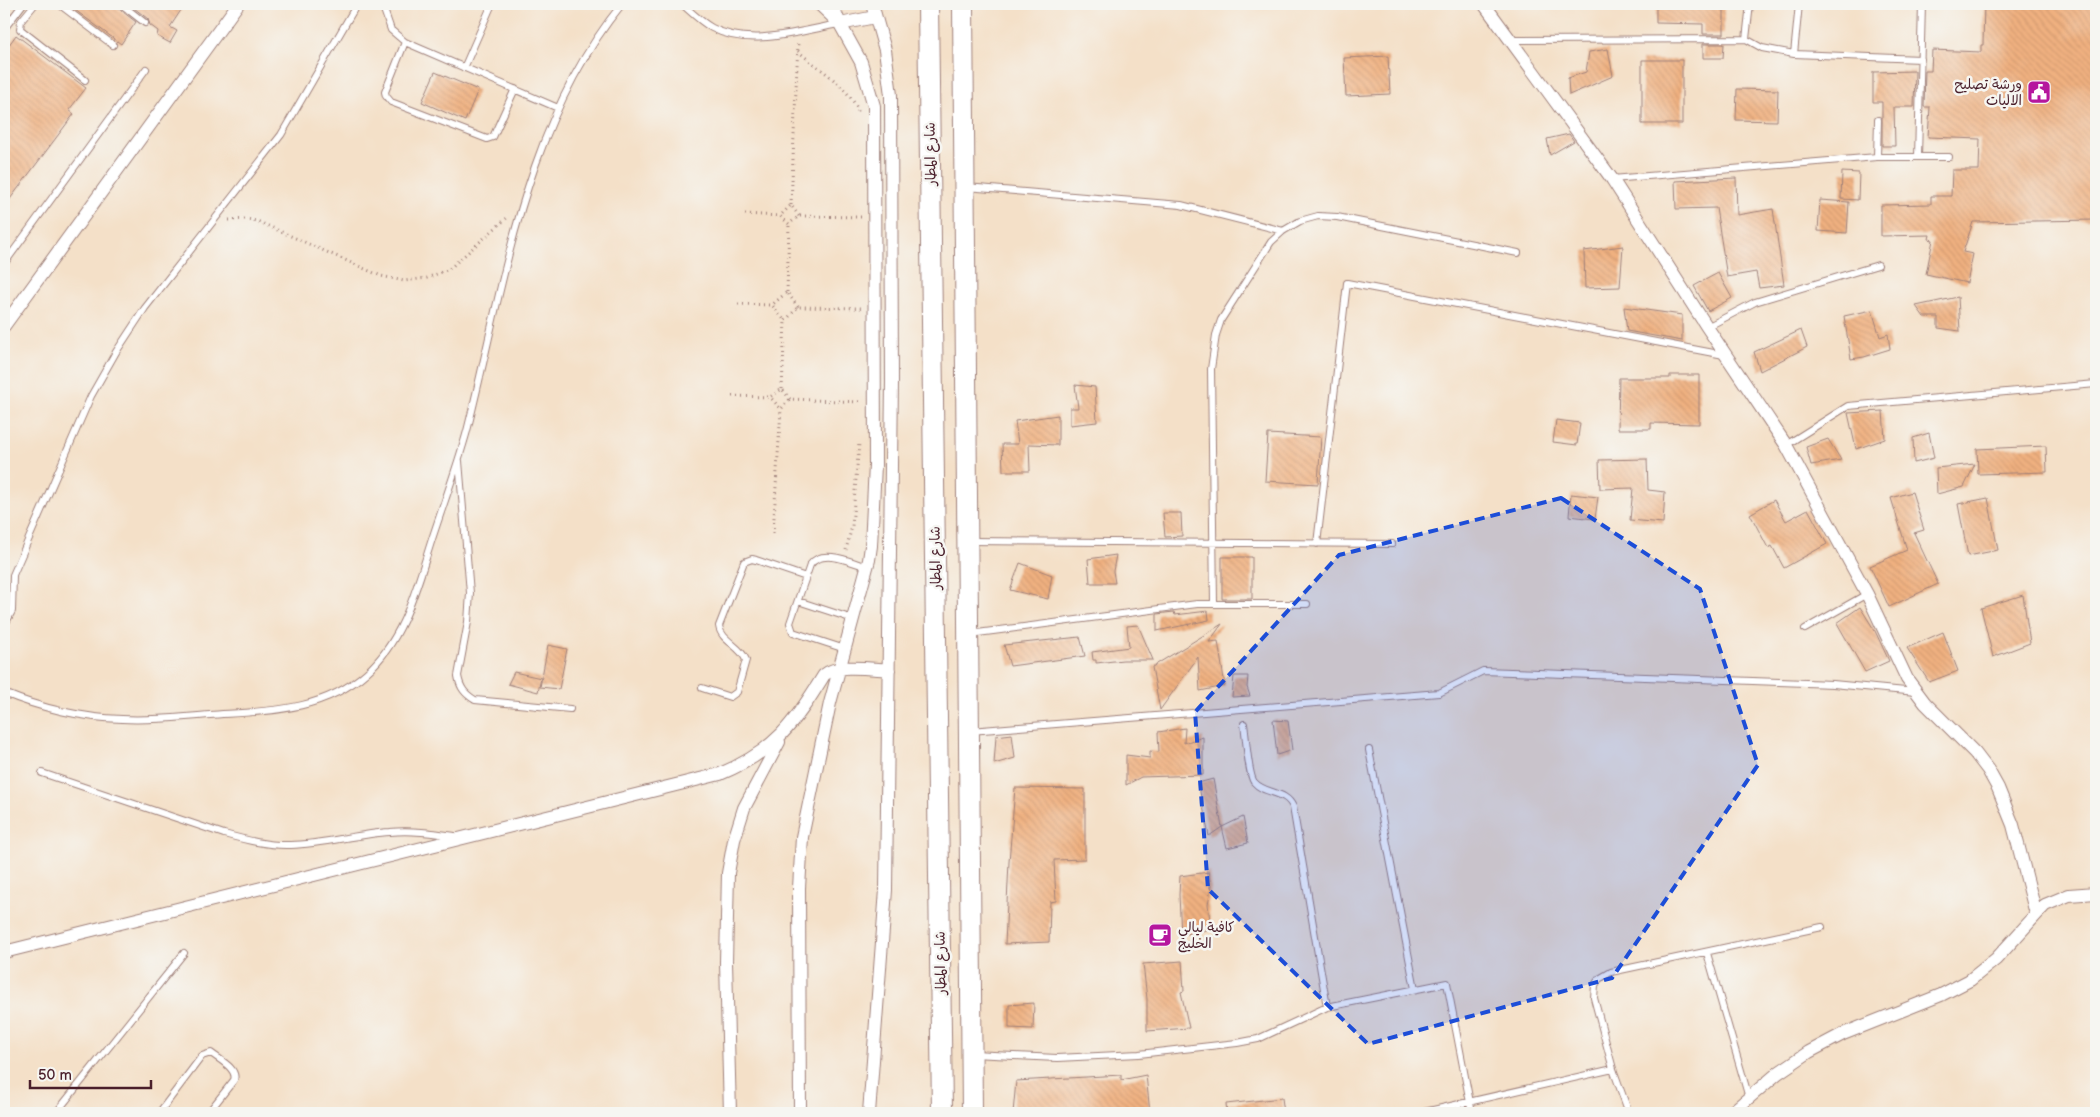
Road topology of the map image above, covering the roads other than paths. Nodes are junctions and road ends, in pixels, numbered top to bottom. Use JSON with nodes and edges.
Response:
{"nodes":[{"id":1,"x":22,"y":4,"type":"edge"},
{"id":2,"x":35,"y":4,"type":"edge"},
{"id":3,"x":59,"y":4,"type":"edge"},
{"id":4,"x":121,"y":4,"type":"edge"},
{"id":5,"x":238,"y":4,"type":"edge"},
{"id":6,"x":357,"y":4,"type":"edge"},
{"id":7,"x":382,"y":4,"type":"edge"},
{"id":8,"x":492,"y":4,"type":"edge"},
{"id":9,"x":622,"y":4,"type":"edge"},
{"id":10,"x":682,"y":4,"type":"edge"},
{"id":11,"x":819,"y":4,"type":"edge"},
{"id":12,"x":832,"y":4,"type":"edge"},
{"id":13,"x":872,"y":4,"type":"edge"},
{"id":14,"x":928,"y":4,"type":"edge"},
{"id":15,"x":963,"y":4,"type":"edge"},
{"id":16,"x":1484,"y":4,"type":"edge"},
{"id":17,"x":1750,"y":4,"type":"edge"},
{"id":18,"x":1799,"y":4,"type":"edge"},
{"id":19,"x":1922,"y":4,"type":"edge"},
{"id":20,"x":30,"y":10,"type":"junction"},
{"id":21,"x":875,"y":17,"type":"junction"},
{"id":22,"x":145,"y":23,"type":"dead end"},
{"id":23,"x":840,"y":24,"type":"junction"},
{"id":24,"x":4,"y":29,"type":"edge"},
{"id":25,"x":1746,"y":39,"type":"junction"},
{"id":26,"x":1511,"y":40,"type":"junction"},
{"id":27,"x":405,"y":42,"type":"junction"},
{"id":28,"x":114,"y":45,"type":"dead end"},
{"id":29,"x":1794,"y":54,"type":"junction"},
{"id":30,"x":1920,"y":59,"type":"junction"},
{"id":31,"x":464,"y":68,"type":"junction"},
{"id":32,"x":146,"y":69,"type":"dead end"},
{"id":33,"x":85,"y":80,"type":"dead end"},
{"id":34,"x":514,"y":90,"type":"junction"},
{"id":35,"x":558,"y":108,"type":"junction"},
{"id":36,"x":1878,"y":120,"type":"dead end"},
{"id":37,"x":1877,"y":157,"type":"junction"},
{"id":38,"x":1918,"y":157,"type":"junction"},
{"id":39,"x":1950,"y":157,"type":"dead end"},
{"id":40,"x":1612,"y":179,"type":"junction"},
{"id":41,"x":965,"y":186,"type":"junction"},
{"id":42,"x":1282,"y":231,"type":"junction"},
{"id":43,"x":1518,"y":253,"type":"dead end"},
{"id":44,"x":4,"y":264,"type":"edge"},
{"id":45,"x":1878,"y":265,"type":"dead end"},
{"id":46,"x":4,"y":326,"type":"edge"},
{"id":47,"x":1707,"y":327,"type":"junction"},
{"id":48,"x":1727,"y":355,"type":"junction"},
{"id":49,"x":2096,"y":384,"type":"edge"},
{"id":50,"x":1786,"y":445,"type":"junction"},
{"id":51,"x":459,"y":458,"type":"junction"},
{"id":52,"x":969,"y":541,"type":"junction"},
{"id":53,"x":1213,"y":543,"type":"junction"},
{"id":54,"x":1317,"y":544,"type":"junction"},
{"id":55,"x":1392,"y":544,"type":"dead end"},
{"id":56,"x":867,"y":567,"type":"junction"},
{"id":57,"x":806,"y":577,"type":"junction"},
{"id":58,"x":1867,"y":594,"type":"junction"},
{"id":59,"x":798,"y":601,"type":"junction"},
{"id":60,"x":1214,"y":604,"type":"junction"},
{"id":61,"x":1307,"y":604,"type":"dead end"},
{"id":62,"x":853,"y":619,"type":"junction"},
{"id":63,"x":4,"y":626,"type":"edge"},
{"id":64,"x":1805,"y":630,"type":"dead end"},
{"id":65,"x":968,"y":634,"type":"junction"},
{"id":66,"x":845,"y":649,"type":"junction"},
{"id":67,"x":840,"y":668,"type":"junction"},
{"id":68,"x":889,"y":670,"type":"junction"},
{"id":69,"x":702,"y":688,"type":"dead end"},
{"id":70,"x":1916,"y":692,"type":"junction"},
{"id":71,"x":4,"y":693,"type":"edge"},
{"id":72,"x":570,"y":709,"type":"dead end"},
{"id":73,"x":1244,"y":724,"type":"dead end"},
{"id":74,"x":969,"y":731,"type":"junction"},
{"id":75,"x":784,"y":733,"type":"junction"},
{"id":76,"x":1369,"y":750,"type":"dead end"},
{"id":77,"x":42,"y":773,"type":"dead end"},
{"id":78,"x":468,"y":838,"type":"junction"},
{"id":79,"x":2096,"y":893,"type":"edge"},
{"id":80,"x":2036,"y":914,"type":"junction"},
{"id":81,"x":1822,"y":927,"type":"dead end"},
{"id":82,"x":4,"y":952,"type":"edge"},
{"id":83,"x":184,"y":953,"type":"dead end"},
{"id":84,"x":1706,"y":953,"type":"junction"},
{"id":85,"x":1415,"y":989,"type":"junction"},
{"id":86,"x":1327,"y":1007,"type":"junction"},
{"id":87,"x":972,"y":1054,"type":"junction"},
{"id":88,"x":1613,"y":1069,"type":"junction"},
{"id":89,"x":1749,"y":1098,"type":"junction"},
{"id":90,"x":1469,"y":1102,"type":"junction"},
{"id":91,"x":56,"y":1113,"type":"edge"},
{"id":92,"x":159,"y":1113,"type":"edge"},
{"id":93,"x":208,"y":1113,"type":"edge"},
{"id":94,"x":730,"y":1113,"type":"edge"},
{"id":95,"x":800,"y":1113,"type":"edge"},
{"id":96,"x":870,"y":1113,"type":"edge"},
{"id":97,"x":942,"y":1113,"type":"edge"},
{"id":98,"x":972,"y":1113,"type":"edge"},
{"id":99,"x":1420,"y":1113,"type":"edge"},
{"id":100,"x":1472,"y":1113,"type":"edge"},
{"id":101,"x":1629,"y":1113,"type":"edge"},
{"id":102,"x":1730,"y":1113,"type":"edge"}],
"edges":[{"from":1,"to":20,"type":"lane"},
{"from":1,"to":24,"type":"lane"},
{"from":2,"to":20,"type":"lane"},
{"from":3,"to":28,"type":"lane"},
{"from":4,"to":22,"type":"lane"},
{"from":5,"to":46,"type":"street"},
{"from":6,"to":63,"type":"lane"},
{"from":7,"to":27,"type":"lane"},
{"from":8,"to":31,"type":"lane"},
{"from":9,"to":35,"type":"lane"},
{"from":10,"to":23,"type":"lane"},
{"from":11,"to":23,"type":"street"},
{"from":12,"to":23,"type":"street"},
{"from":13,"to":21,"type":"street"},
{"from":14,"to":97,"type":"main road","name":"شارع المطار"},
{"from":15,"to":41,"type":"main road"},
{"from":16,"to":26,"type":"street"},
{"from":17,"to":25,"type":"lane"},
{"from":18,"to":29,"type":"lane"},
{"from":19,"to":30,"type":"lane"},
{"from":20,"to":33,"type":"lane"},
{"from":21,"to":23,"type":"street"},
{"from":21,"to":68,"type":"street"},
{"from":23,"to":56,"type":"street"},
{"from":25,"to":26,"type":"lane"},
{"from":25,"to":29,"type":"lane"},
{"from":26,"to":40,"type":"street"},
{"from":27,"to":31,"type":"lane"},
{"from":27,"to":34,"type":"lane"},
{"from":29,"to":30,"type":"lane"},
{"from":30,"to":38,"type":"lane"},
{"from":31,"to":34,"type":"lane"},
{"from":32,"to":44,"type":"lane"},
{"from":34,"to":35,"type":"lane"},
{"from":35,"to":51,"type":"lane"},
{"from":36,"to":37,"type":"lane"},
{"from":37,"to":38,"type":"lane"},
{"from":37,"to":40,"type":"lane"},
{"from":38,"to":39,"type":"lane"},
{"from":40,"to":47,"type":"street"},
{"from":41,"to":42,"type":"lane"},
{"from":41,"to":52,"type":"main road"},
{"from":42,"to":43,"type":"lane"},
{"from":42,"to":53,"type":"lane"},
{"from":45,"to":47,"type":"lane"},
{"from":47,"to":48,"type":"street"},
{"from":48,"to":50,"type":"street"},
{"from":48,"to":54,"type":"lane"},
{"from":49,"to":50,"type":"lane"},
{"from":50,"to":58,"type":"street"},
{"from":51,"to":71,"type":"lane"},
{"from":51,"to":72,"type":"lane"},
{"from":52,"to":53,"type":"lane"},
{"from":52,"to":65,"type":"main road"},
{"from":53,"to":54,"type":"lane"},
{"from":53,"to":60,"type":"lane"},
{"from":54,"to":55,"type":"lane"},
{"from":56,"to":57,"type":"lane"},
{"from":56,"to":62,"type":"street"},
{"from":57,"to":59,"type":"lane"},
{"from":57,"to":69,"type":"lane"},
{"from":58,"to":64,"type":"lane"},
{"from":58,"to":70,"type":"street"},
{"from":59,"to":62,"type":"lane"},
{"from":59,"to":66,"type":"lane"},
{"from":60,"to":61,"type":"lane"},
{"from":60,"to":65,"type":"lane"},
{"from":62,"to":66,"type":"street"},
{"from":65,"to":74,"type":"main road"},
{"from":66,"to":67,"type":"street"},
{"from":67,"to":68,"type":"street"},
{"from":67,"to":75,"type":"street"},
{"from":67,"to":95,"type":"street"},
{"from":68,"to":96,"type":"street"},
{"from":70,"to":74,"type":"lane"},
{"from":70,"to":80,"type":"street"},
{"from":73,"to":86,"type":"lane"},
{"from":74,"to":87,"type":"main road"},
{"from":75,"to":78,"type":"street"},
{"from":75,"to":94,"type":"street"},
{"from":76,"to":85,"type":"lane"},
{"from":77,"to":78,"type":"lane"},
{"from":78,"to":82,"type":"street"},
{"from":79,"to":80,"type":"street"},
{"from":80,"to":89,"type":"street"},
{"from":81,"to":84,"type":"lane"},
{"from":83,"to":91,"type":"lane"},
{"from":84,"to":88,"type":"lane"},
{"from":84,"to":89,"type":"lane"},
{"from":85,"to":86,"type":"lane"},
{"from":85,"to":90,"type":"lane"},
{"from":86,"to":87,"type":"lane"},
{"from":87,"to":98,"type":"main road"},
{"from":88,"to":90,"type":"lane"},
{"from":88,"to":101,"type":"lane"},
{"from":89,"to":102,"type":"street"},
{"from":90,"to":99,"type":"lane"},
{"from":90,"to":100,"type":"lane"},
{"from":92,"to":93,"type":"lane"}]}
